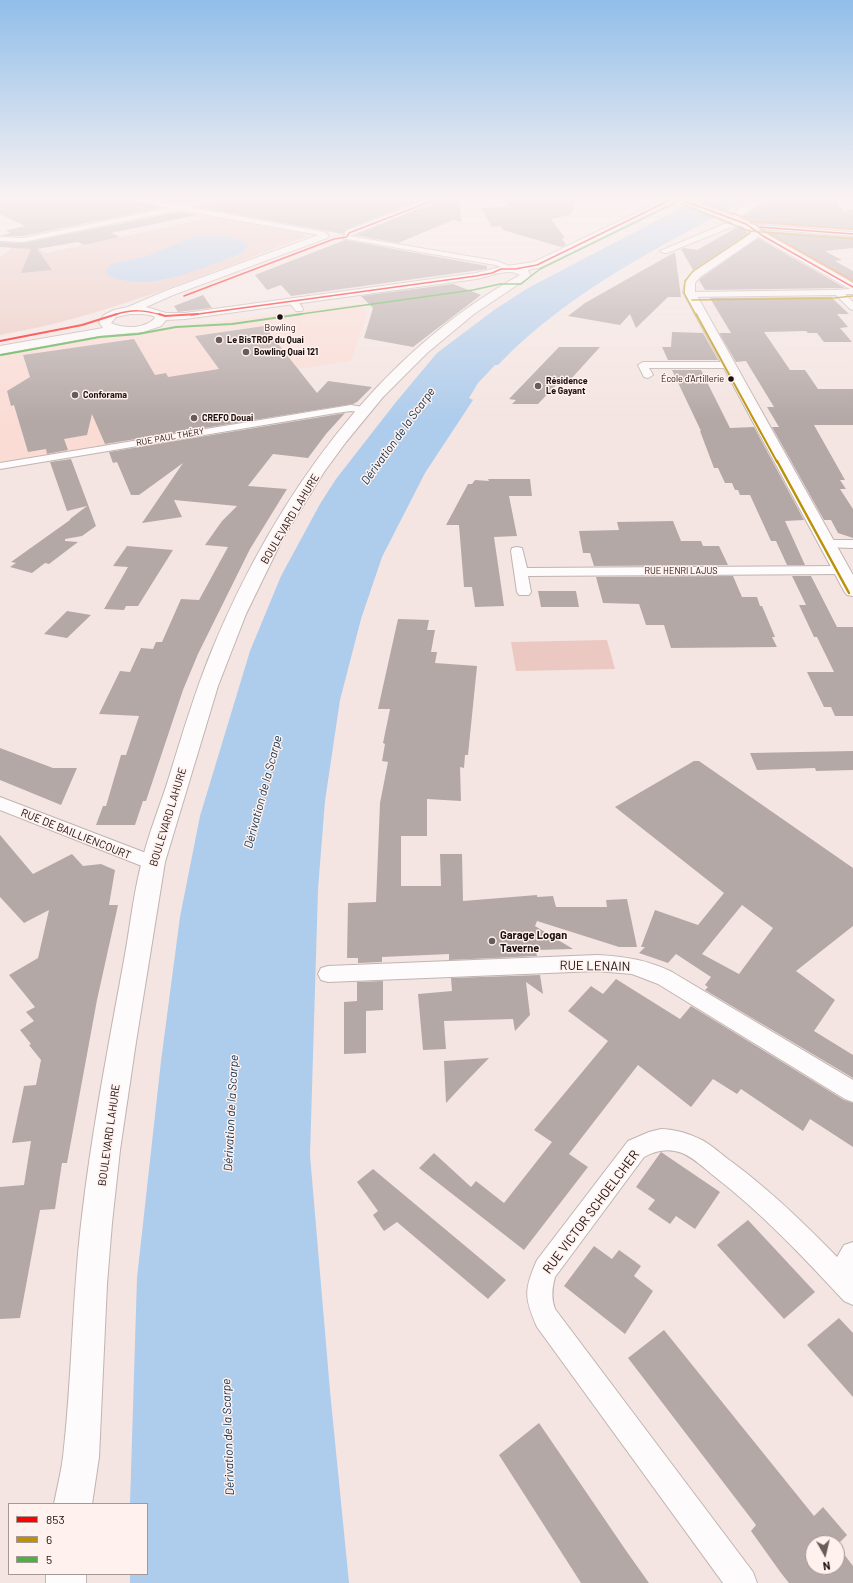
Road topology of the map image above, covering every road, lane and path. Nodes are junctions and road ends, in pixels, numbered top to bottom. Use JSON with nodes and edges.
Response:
{"nodes":[{"id":1,"x":223,"y":273,"type":"edge"},
{"id":2,"x":241,"y":273,"type":"edge"},
{"id":3,"x":519,"y":273,"type":"joint"},
{"id":4,"x":699,"y":273,"type":"edge"},
{"id":5,"x":829,"y":273,"type":"edge"},
{"id":6,"x":498,"y":275,"type":"junction"},
{"id":7,"x":475,"y":285,"type":"junction"},
{"id":8,"x":853,"y":287,"type":"edge"},
{"id":9,"x":853,"y":291,"type":"edge"},
{"id":10,"x":839,"y":293,"type":"junction"},
{"id":11,"x":692,"y":295,"type":"junction"},
{"id":12,"x":492,"y":296,"type":"junction"},
{"id":13,"x":296,"y":305,"type":"junction"},
{"id":14,"x":853,"y":307,"type":"edge"},
{"id":15,"x":127,"y":311,"type":"junction"},
{"id":16,"x":158,"y":314,"type":"junction"},
{"id":17,"x":108,"y":317,"type":"junction"},
{"id":18,"x":152,"y":326,"type":"junction"},
{"id":19,"x":121,"y":330,"type":"junction"},
{"id":20,"x":0,"y":341,"type":"edge"},
{"id":21,"x":0,"y":350,"type":"edge"},
{"id":22,"x":730,"y":365,"type":"junction"},
{"id":23,"x":648,"y":375,"type":"dead end"},
{"id":24,"x":365,"y":410,"type":"junction"},
{"id":25,"x":0,"y":466,"type":"edge"},
{"id":26,"x":827,"y":544,"type":"junction"},
{"id":27,"x":853,"y":544,"type":"edge"},
{"id":28,"x":517,"y":551,"type":"dead end"},
{"id":29,"x":842,"y":570,"type":"junction"},
{"id":30,"x":521,"y":572,"type":"junction"},
{"id":31,"x":853,"y":591,"type":"edge"},
{"id":32,"x":524,"y":592,"type":"dead end"},
{"id":33,"x":0,"y":804,"type":"edge"},
{"id":34,"x":153,"y":863,"type":"junction"},
{"id":35,"x":328,"y":974,"type":"dead end"},
{"id":36,"x":853,"y":1092,"type":"edge"},
{"id":37,"x":853,"y":1254,"type":"edge"},
{"id":38,"x":846,"y":1285,"type":"edge"},
{"id":39,"x":73,"y":1503,"type":"edge"},
{"id":40,"x":742,"y":1583,"type":"edge"}],
"edges":[{"from":1,"to":15,"type":"main road"},
{"from":2,"to":16,"type":"main road"},
{"from":3,"to":6,"type":"main road"},
{"from":3,"to":12,"type":"main road","name":"BOULEVARD LAHURE"},
{"from":4,"to":11,"type":"main road"},
{"from":5,"to":8,"type":"street"},
{"from":6,"to":7,"type":"main road"},
{"from":6,"to":12,"type":"main road","name":"BOULEVARD LAHURE"},
{"from":6,"to":13,"type":"main road"},
{"from":7,"to":12,"type":"main road"},
{"from":7,"to":13,"type":"main road"},
{"from":9,"to":10,"type":"street"},
{"from":10,"to":11,"type":"street"},
{"from":10,"to":14,"type":"street"},
{"from":11,"to":22,"type":"main road"},
{"from":12,"to":24,"type":"main road","name":"BOULEVARD LAHURE"},
{"from":13,"to":16,"type":"main road"},
{"from":13,"to":18,"type":"main road"},
{"from":15,"to":16,"type":"main road"},
{"from":15,"to":17,"type":"main road"},
{"from":16,"to":18,"type":"main road"},
{"from":17,"to":19,"type":"main road"},
{"from":17,"to":20,"type":"main road"},
{"from":18,"to":19,"type":"main road"},
{"from":19,"to":21,"type":"main road"},
{"from":22,"to":23,"type":"street"},
{"from":22,"to":26,"type":"main road"},
{"from":24,"to":25,"type":"street","name":"RUE PAUL THÉRY"},
{"from":24,"to":34,"type":"main road","name":"BOULEVARD LAHURE"},
{"from":26,"to":27,"type":"street"},
{"from":26,"to":29,"type":"main road"},
{"from":28,"to":30,"type":"street"},
{"from":29,"to":30,"type":"street","name":"RUE HENRI LAJUS"},
{"from":29,"to":31,"type":"main road"},
{"from":30,"to":32,"type":"street"},
{"from":33,"to":34,"type":"street","name":"RUE DE BAILLIENCOURT"},
{"from":34,"to":39,"type":"main road","name":"BOULEVARD LAHURE"},
{"from":35,"to":36,"type":"street","name":"RUE LENAIN"},
{"from":37,"to":38,"type":"street","name":"RUE VICTOR SCHOELCHER"},
{"from":38,"to":40,"type":"street","name":"RUE VICTOR SCHOELCHER"}]}
